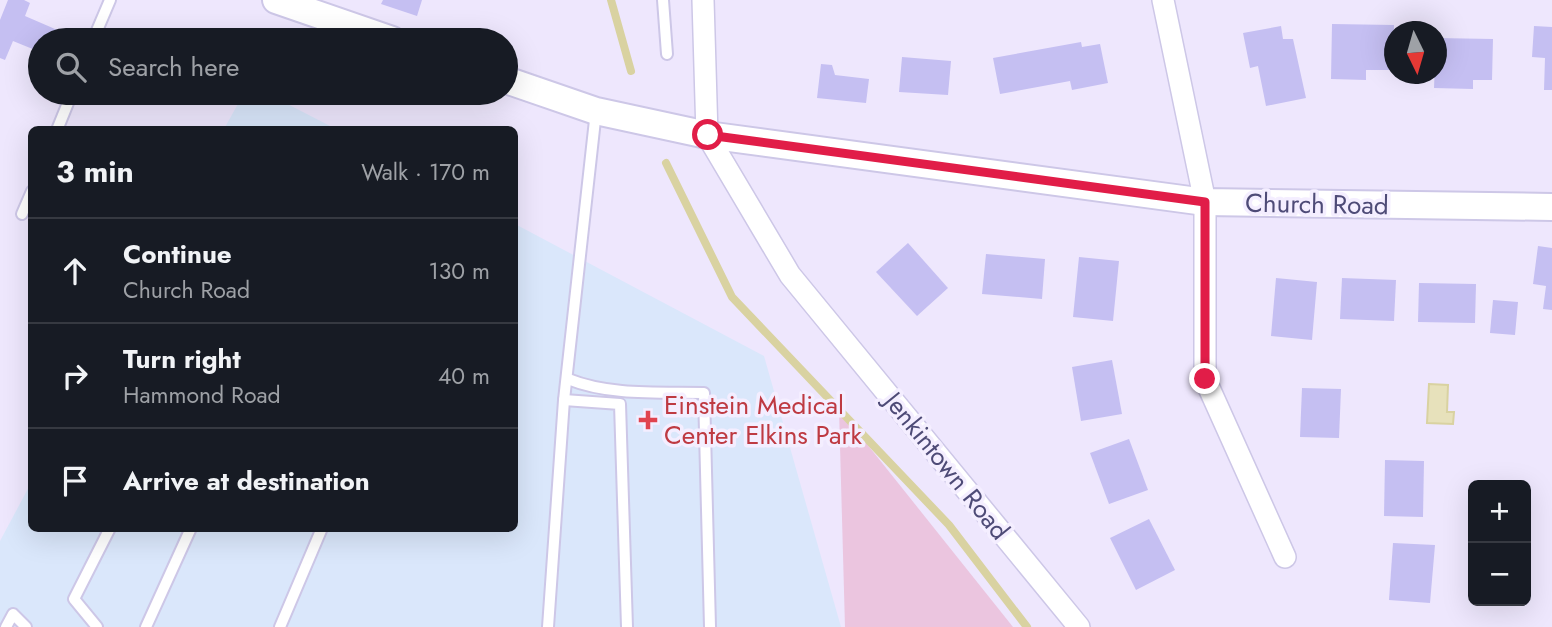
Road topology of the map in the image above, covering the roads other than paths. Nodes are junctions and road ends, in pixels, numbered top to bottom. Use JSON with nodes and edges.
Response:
{"nodes":[{"id":1,"x":110,"y":0,"type":"edge"},
{"id":2,"x":276,"y":0,"type":"edge"},
{"id":3,"x":663,"y":0,"type":"edge"},
{"id":4,"x":703,"y":0,"type":"edge"},
{"id":5,"x":1163,"y":0,"type":"edge"},
{"id":6,"x":98,"y":28,"type":"edge"},
{"id":7,"x":357,"y":28,"type":"edge"},
{"id":8,"x":667,"y":54,"type":"dead end"},
{"id":9,"x":518,"y":84,"type":"edge"},
{"id":10,"x":67,"y":105,"type":"edge"},
{"id":11,"x":596,"y":111,"type":"junction"},
{"id":12,"x":59,"y":126,"type":"edge"},
{"id":13,"x":708,"y":135,"type":"junction"},
{"id":14,"x":28,"y":200,"type":"edge"},
{"id":15,"x":1205,"y":202,"type":"junction"},
{"id":16,"x":1552,"y":207,"type":"edge"},
{"id":17,"x":22,"y":214,"type":"dead end"},
{"id":18,"x":568,"y":379,"type":"junction"},
{"id":19,"x":565,"y":400,"type":"junction"},
{"id":20,"x":108,"y":532,"type":"edge"},
{"id":21,"x":189,"y":532,"type":"edge"},
{"id":22,"x":320,"y":532,"type":"edge"},
{"id":23,"x":1285,"y":557,"type":"dead end"},
{"id":24,"x":6,"y":627,"type":"edge"},
{"id":25,"x":26,"y":627,"type":"edge"},
{"id":26,"x":97,"y":627,"type":"edge"},
{"id":27,"x":146,"y":627,"type":"edge"},
{"id":28,"x":280,"y":627,"type":"edge"},
{"id":29,"x":548,"y":627,"type":"edge"},
{"id":30,"x":627,"y":627,"type":"edge"},
{"id":31,"x":710,"y":627,"type":"edge"},
{"id":32,"x":1079,"y":627,"type":"edge"}],
"edges":[{"from":1,"to":6,"type":"lane"},
{"from":2,"to":7,"type":"street"},
{"from":3,"to":8,"type":"lane"},
{"from":4,"to":13,"type":"street","name":"Jenkintown Road"},
{"from":5,"to":15,"type":"street"},
{"from":9,"to":11,"type":"street","name":"Church Road"},
{"from":10,"to":12,"type":"lane"},
{"from":11,"to":13,"type":"street","name":"Church Road"},
{"from":11,"to":18,"type":"lane"},
{"from":13,"to":15,"type":"street","name":"Church Road"},
{"from":13,"to":32,"type":"street","name":"Jenkintown Road"},
{"from":14,"to":17,"type":"lane"},
{"from":15,"to":16,"type":"street","name":"Church Road"},
{"from":15,"to":23,"type":"street"},
{"from":18,"to":19,"type":"lane"},
{"from":18,"to":31,"type":"lane"},
{"from":19,"to":29,"type":"lane"},
{"from":19,"to":30,"type":"lane"},
{"from":20,"to":26,"type":"lane"},
{"from":21,"to":27,"type":"lane"},
{"from":22,"to":28,"type":"lane"},
{"from":24,"to":25,"type":"lane"}]}
